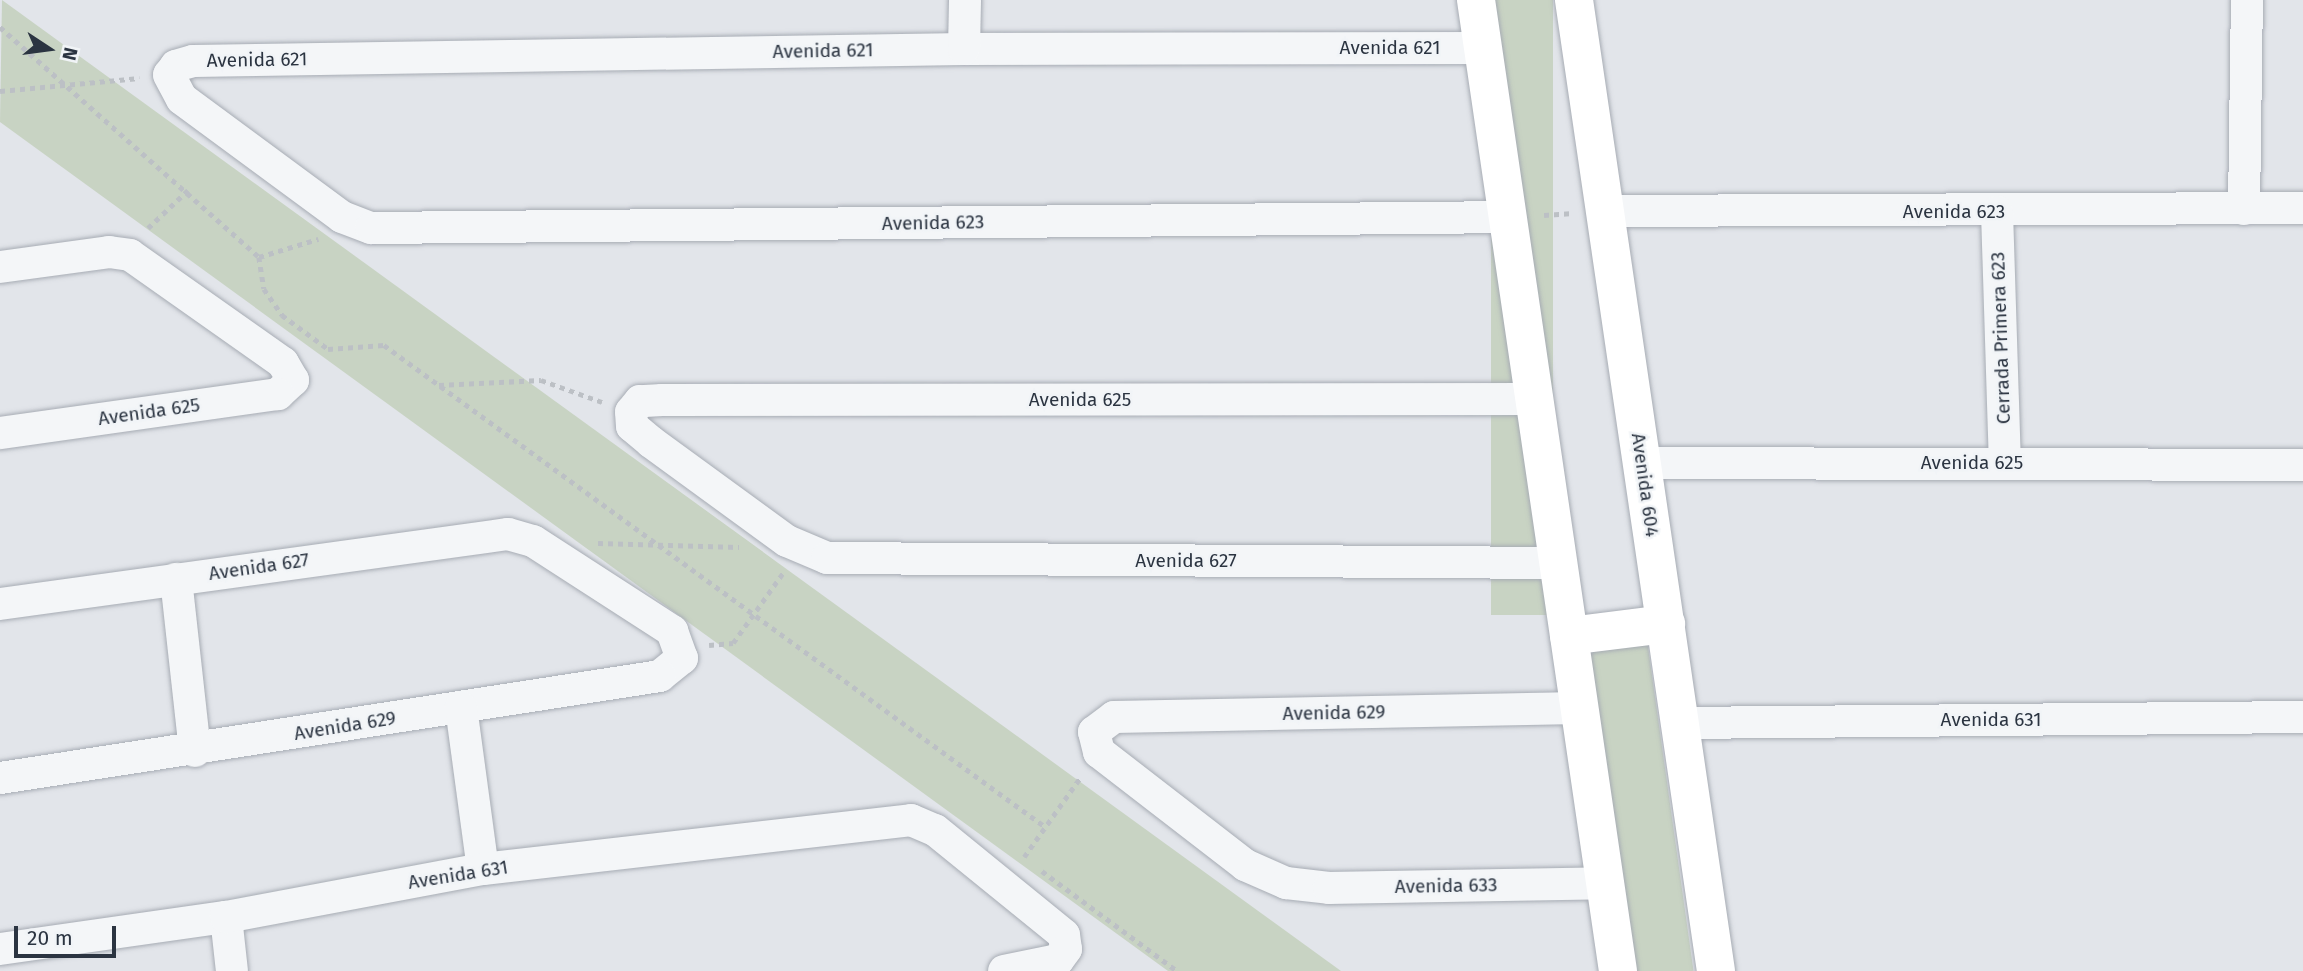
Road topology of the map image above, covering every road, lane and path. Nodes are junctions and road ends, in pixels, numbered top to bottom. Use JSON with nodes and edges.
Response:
{"nodes":[{"id":1,"x":965,"y":0,"type":"edge"},
{"id":2,"x":1476,"y":0,"type":"edge"},
{"id":3,"x":1574,"y":0,"type":"edge"},
{"id":4,"x":2247,"y":0,"type":"edge"},
{"id":5,"x":0,"y":27,"type":"edge"},
{"id":6,"x":1483,"y":48,"type":"junction"},
{"id":7,"x":964,"y":49,"type":"junction"},
{"id":8,"x":169,"y":75,"type":"junction"},
{"id":9,"x":67,"y":85,"type":"junction"},
{"id":10,"x":0,"y":91,"type":"edge"},
{"id":11,"x":188,"y":190,"type":"junction"},
{"id":12,"x":2303,"y":208,"type":"edge"},
{"id":13,"x":2244,"y":209,"type":"junction"},
{"id":14,"x":1605,"y":211,"type":"junction"},
{"id":15,"x":1997,"y":212,"type":"junction"},
{"id":16,"x":1508,"y":217,"type":"junction"},
{"id":17,"x":359,"y":226,"type":"junction"},
{"id":18,"x":122,"y":253,"type":"junction"},
{"id":19,"x":259,"y":257,"type":"junction"},
{"id":20,"x":0,"y":267,"type":"edge"},
{"id":21,"x":438,"y":385,"type":"junction"},
{"id":22,"x":1535,"y":399,"type":"junction"},
{"id":23,"x":631,"y":412,"type":"junction"},
{"id":24,"x":0,"y":433,"type":"edge"},
{"id":25,"x":1642,"y":463,"type":"junction"},
{"id":26,"x":2005,"y":463,"type":"junction"},
{"id":27,"x":2303,"y":465,"type":"edge"},
{"id":28,"x":587,"y":543,"type":"dead end"},
{"id":29,"x":655,"y":545,"type":"junction"},
{"id":30,"x":807,"y":552,"type":"junction"},
{"id":31,"x":1559,"y":563,"type":"junction"},
{"id":32,"x":176,"y":579,"type":"junction"},
{"id":33,"x":0,"y":604,"type":"edge"},
{"id":34,"x":753,"y":615,"type":"junction"},
{"id":35,"x":1666,"y":624,"type":"junction"},
{"id":36,"x":1569,"y":636,"type":"junction"},
{"id":37,"x":682,"y":652,"type":"junction"},
{"id":38,"x":461,"y":707,"type":"junction"},
{"id":39,"x":1579,"y":708,"type":"junction"},
{"id":40,"x":2303,"y":717,"type":"edge"},
{"id":41,"x":1680,"y":723,"type":"junction"},
{"id":42,"x":1097,"y":742,"type":"junction"},
{"id":43,"x":195,"y":751,"type":"junction"},
{"id":44,"x":0,"y":778,"type":"edge"},
{"id":45,"x":1044,"y":826,"type":"junction"},
{"id":46,"x":483,"y":869,"type":"junction"},
{"id":47,"x":1605,"y":883,"type":"junction"},
{"id":48,"x":226,"y":917,"type":"junction"},
{"id":49,"x":0,"y":949,"type":"edge"},
{"id":50,"x":232,"y":971,"type":"edge"},
{"id":51,"x":1004,"y":971,"type":"edge"},
{"id":52,"x":1177,"y":971,"type":"edge"},
{"id":53,"x":1618,"y":971,"type":"edge"},
{"id":54,"x":1716,"y":971,"type":"edge"}],
"edges":[{"from":1,"to":7,"type":"street"},
{"from":2,"to":6,"type":"street"},
{"from":3,"to":14,"type":"street","name":"Avenida 604"},
{"from":4,"to":13,"type":"street"},
{"from":5,"to":9,"type":"path"},
{"from":6,"to":7,"type":"street","name":"Avenida 621"},
{"from":6,"to":16,"type":"street"},
{"from":7,"to":8,"type":"street","name":"Avenida 621"},
{"from":8,"to":9,"type":"path"},
{"from":8,"to":17,"type":"street"},
{"from":9,"to":10,"type":"path"},
{"from":9,"to":11,"type":"path"},
{"from":11,"to":18,"type":"path"},
{"from":11,"to":19,"type":"path"},
{"from":12,"to":13,"type":"street","name":"Avenida 623"},
{"from":13,"to":15,"type":"street","name":"Avenida 623"},
{"from":14,"to":15,"type":"street","name":"Avenida 623"},
{"from":14,"to":16,"type":"path"},
{"from":14,"to":25,"type":"street","name":"Avenida 604"},
{"from":15,"to":26,"type":"street","name":"Cerrada Primera 623"},
{"from":16,"to":17,"type":"street","name":"Avenida 623"},
{"from":16,"to":22,"type":"street"},
{"from":17,"to":19,"type":"path"},
{"from":18,"to":20,"type":"street"},
{"from":18,"to":24,"type":"street","name":"Avenida 625"},
{"from":19,"to":21,"type":"path"},
{"from":21,"to":23,"type":"path"},
{"from":21,"to":29,"type":"path"},
{"from":22,"to":23,"type":"street","name":"Avenida 625"},
{"from":22,"to":31,"type":"street"},
{"from":23,"to":30,"type":"street"},
{"from":25,"to":26,"type":"street","name":"Avenida 625"},
{"from":25,"to":35,"type":"street","name":"Avenida 604"},
{"from":26,"to":27,"type":"street","name":"Avenida 625"},
{"from":28,"to":29,"type":"path"},
{"from":29,"to":30,"type":"path"},
{"from":29,"to":34,"type":"path"},
{"from":30,"to":31,"type":"street","name":"Avenida 627"},
{"from":30,"to":34,"type":"path"},
{"from":31,"to":36,"type":"street"},
{"from":32,"to":33,"type":"street","name":"Avenida 627"},
{"from":32,"to":37,"type":"street","name":"Avenida 627"},
{"from":32,"to":43,"type":"street"},
{"from":34,"to":37,"type":"path"},
{"from":34,"to":45,"type":"path"},
{"from":35,"to":36,"type":"street"},
{"from":35,"to":41,"type":"street","name":"Avenida 604"},
{"from":36,"to":39,"type":"street"},
{"from":37,"to":38,"type":"street","name":"Avenida 629"},
{"from":38,"to":43,"type":"street","name":"Avenida 629"},
{"from":38,"to":46,"type":"street"},
{"from":39,"to":42,"type":"street","name":"Avenida 629"},
{"from":39,"to":47,"type":"street"},
{"from":40,"to":41,"type":"street","name":"Avenida 631"},
{"from":41,"to":54,"type":"street","name":"Avenida 604"},
{"from":42,"to":45,"type":"path"},
{"from":42,"to":47,"type":"street","name":"Avenida 633"},
{"from":43,"to":44,"type":"street","name":"Avenida 629"},
{"from":45,"to":52,"type":"path"},
{"from":46,"to":48,"type":"street","name":"Avenida 631"},
{"from":46,"to":51,"type":"street","name":"Avenida 631"},
{"from":47,"to":53,"type":"street"},
{"from":48,"to":49,"type":"street","name":"Avenida 631"},
{"from":48,"to":50,"type":"street"}]}
